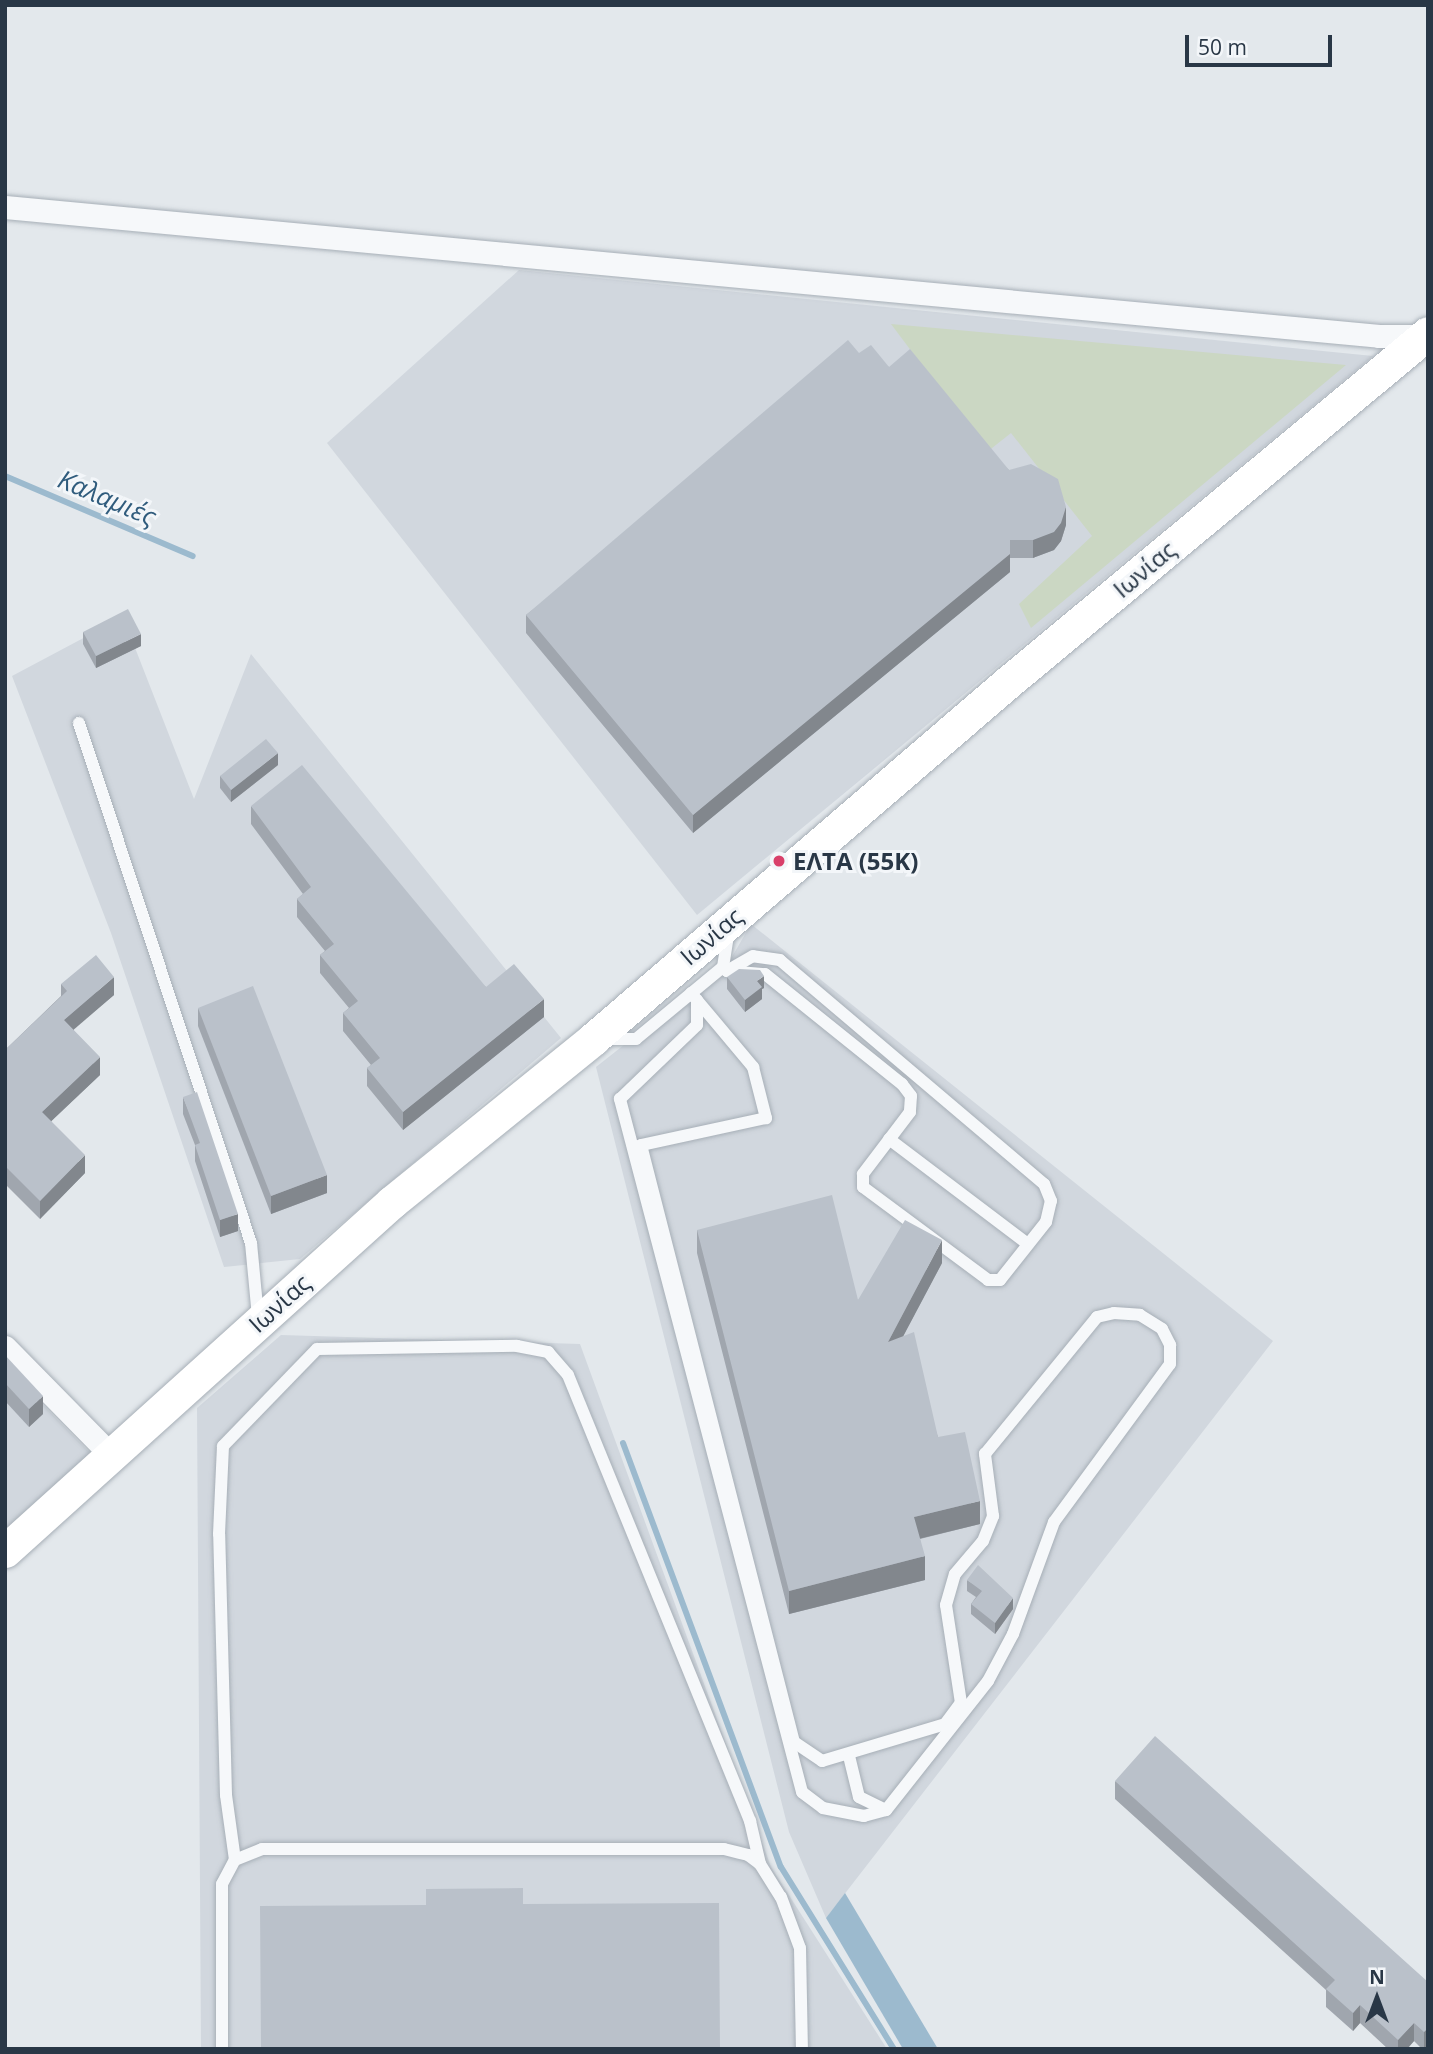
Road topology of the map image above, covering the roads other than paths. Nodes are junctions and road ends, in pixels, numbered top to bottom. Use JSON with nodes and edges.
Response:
{"nodes":[{"id":1,"x":5,"y":208,"type":"edge"},
{"id":2,"x":1427,"y":335,"type":"edge"},
{"id":3,"x":79,"y":723,"type":"dead end"},
{"id":4,"x":732,"y":917,"type":"junction"},
{"id":5,"x":725,"y":969,"type":"junction"},
{"id":6,"x":694,"y":996,"type":"junction"},
{"id":7,"x":593,"y":1039,"type":"junction"},
{"id":8,"x":889,"y":1139,"type":"junction"},
{"id":9,"x":1028,"y":1244,"type":"junction"},
{"id":10,"x":258,"y":1321,"type":"junction"},
{"id":11,"x":5,"y":1347,"type":"edge"},
{"id":12,"x":111,"y":1455,"type":"junction"},
{"id":13,"x":5,"y":1551,"type":"edge"},
{"id":14,"x":849,"y":1756,"type":"junction"},
{"id":15,"x":886,"y":1810,"type":"junction"},
{"id":16,"x":235,"y":1860,"type":"junction"},
{"id":17,"x":760,"y":1864,"type":"junction"},
{"id":18,"x":222,"y":2049,"type":"edge"},
{"id":19,"x":803,"y":2049,"type":"edge"}],
"edges":[{"from":1,"to":2,"type":"street"},
{"from":2,"to":4,"type":"street","name":"Ιωνίας"},
{"from":3,"to":10,"type":"lane"},
{"from":4,"to":5,"type":"lane"},
{"from":4,"to":7,"type":"street","name":"Ιωνίας"},
{"from":5,"to":6,"type":"lane"},
{"from":5,"to":8,"type":"lane"},
{"from":5,"to":9,"type":"lane"},
{"from":6,"to":7,"type":"lane"},
{"from":6,"to":14,"type":"lane"},
{"from":6,"to":15,"type":"lane"},
{"from":7,"to":10,"type":"street","name":"Ιωνίας"},
{"from":8,"to":9,"type":"lane"},
{"from":8,"to":9,"type":"lane"},
{"from":10,"to":12,"type":"street","name":"Ιωνίας"},
{"from":11,"to":12,"type":"street"},
{"from":12,"to":13,"type":"street","name":"Ιωνίας"},
{"from":14,"to":15,"type":"lane"},
{"from":14,"to":15,"type":"lane"},
{"from":16,"to":17,"type":"lane"},
{"from":16,"to":17,"type":"lane"},
{"from":16,"to":18,"type":"lane"},
{"from":17,"to":19,"type":"lane"}]}
